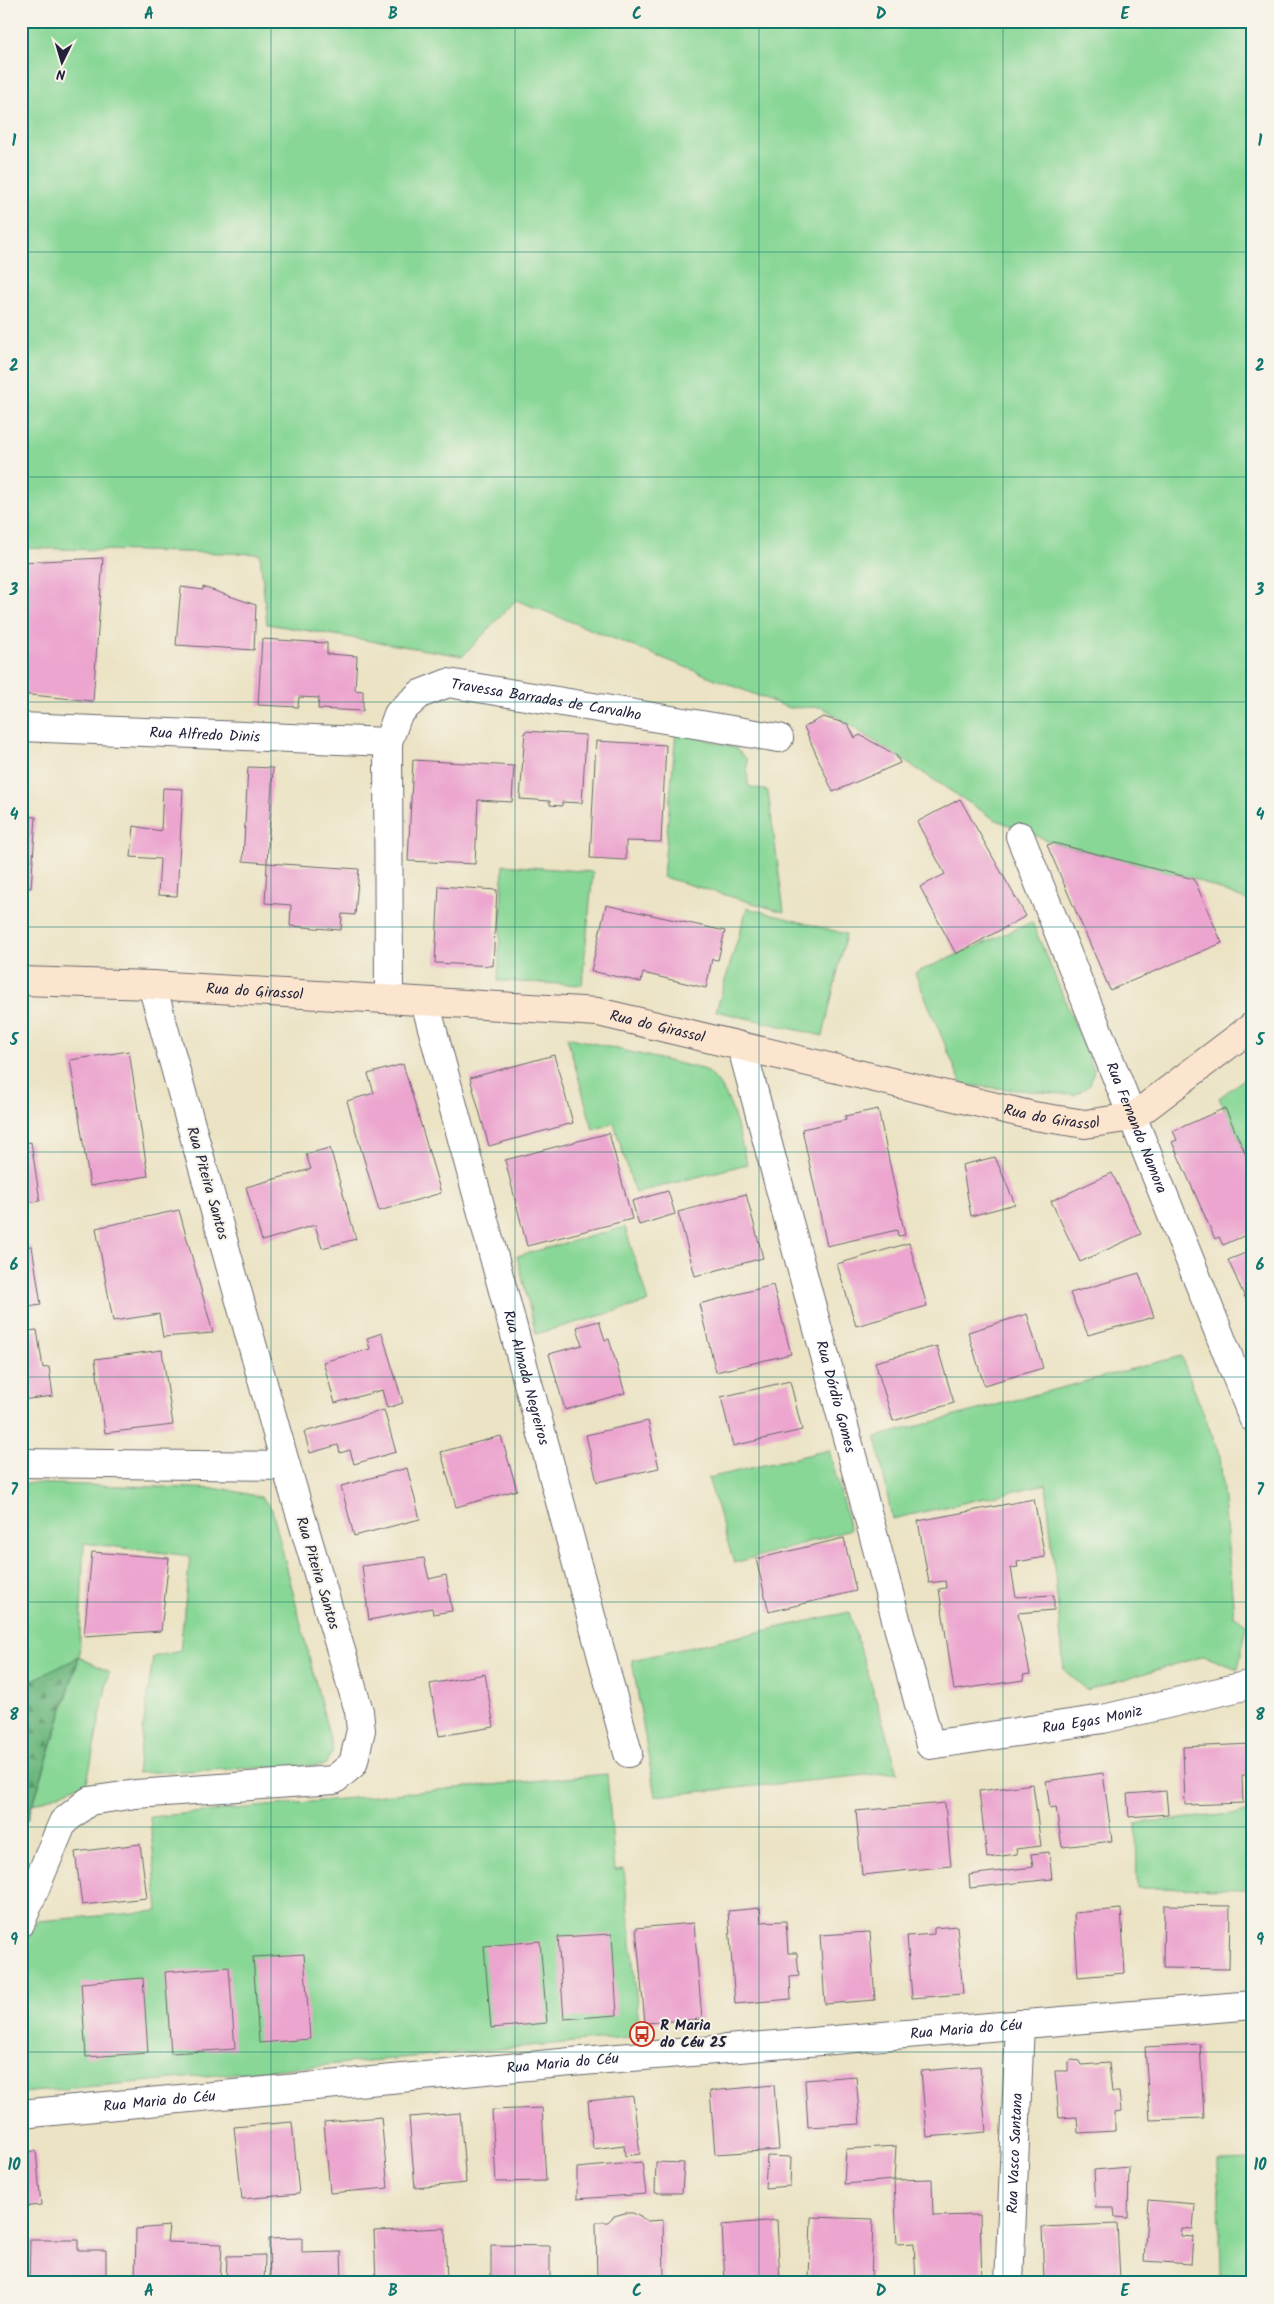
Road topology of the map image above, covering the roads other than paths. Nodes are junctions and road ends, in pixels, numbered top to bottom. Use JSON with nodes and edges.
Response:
{"nodes":[{"id":1,"x":21,"y":727,"type":"edge"},
{"id":2,"x":778,"y":738,"type":"dead end"},
{"id":3,"x":388,"y":742,"type":"junction"},
{"id":4,"x":1020,"y":836,"type":"dead end"},
{"id":5,"x":21,"y":982,"type":"edge"},
{"id":6,"x":152,"y":985,"type":"junction"},
{"id":7,"x":389,"y":998,"type":"junction"},
{"id":8,"x":425,"y":1002,"type":"junction"},
{"id":9,"x":1253,"y":1026,"type":"edge"},
{"id":10,"x":742,"y":1048,"type":"junction"},
{"id":11,"x":1133,"y":1117,"type":"junction"},
{"id":12,"x":1253,"y":1418,"type":"edge"},
{"id":13,"x":21,"y":1463,"type":"edge"},
{"id":14,"x":286,"y":1466,"type":"junction"},
{"id":15,"x":1253,"y":1684,"type":"edge"},
{"id":16,"x":930,"y":1744,"type":"joint"},
{"id":17,"x":628,"y":1753,"type":"dead end"},
{"id":18,"x":21,"y":1922,"type":"edge"},
{"id":19,"x":1253,"y":2005,"type":"edge"},
{"id":20,"x":1020,"y":2024,"type":"junction"},
{"id":21,"x":21,"y":2114,"type":"edge"},
{"id":22,"x":1009,"y":2283,"type":"edge"}],
"edges":[{"from":1,"to":3,"type":"street","name":"Rua Alfredo Dinis"},
{"from":2,"to":3,"type":"street","name":"Travessa Barradas de Carvalho"},
{"from":3,"to":7,"type":"street","name":"Travessa Barradas de Carvalho"},
{"from":4,"to":11,"type":"street","name":"Rua Fernando Namora"},
{"from":5,"to":6,"type":"street","name":"Rua do Girassol"},
{"from":6,"to":7,"type":"street","name":"Rua do Girassol"},
{"from":6,"to":14,"type":"street","name":"Rua Piteira Santos"},
{"from":7,"to":8,"type":"street","name":"Rua do Girassol"},
{"from":8,"to":10,"type":"street","name":"Rua do Girassol"},
{"from":8,"to":17,"type":"street","name":"Rua Almada Negreiros"},
{"from":9,"to":11,"type":"street","name":"Rua do Girassol"},
{"from":10,"to":11,"type":"street","name":"Rua do Girassol"},
{"from":10,"to":16,"type":"street","name":"Rua Dórdio Gomes"},
{"from":11,"to":12,"type":"street","name":"Rua Fernando Namora"},
{"from":13,"to":14,"type":"street"},
{"from":14,"to":18,"type":"street","name":"Rua Piteira Santos"},
{"from":15,"to":16,"type":"street","name":"Rua Egas Moniz"},
{"from":19,"to":20,"type":"street","name":"Rua Maria do Céu"},
{"from":20,"to":21,"type":"street","name":"Rua Maria do Céu"},
{"from":20,"to":22,"type":"street","name":"Rua Vasco Santana"}]}
